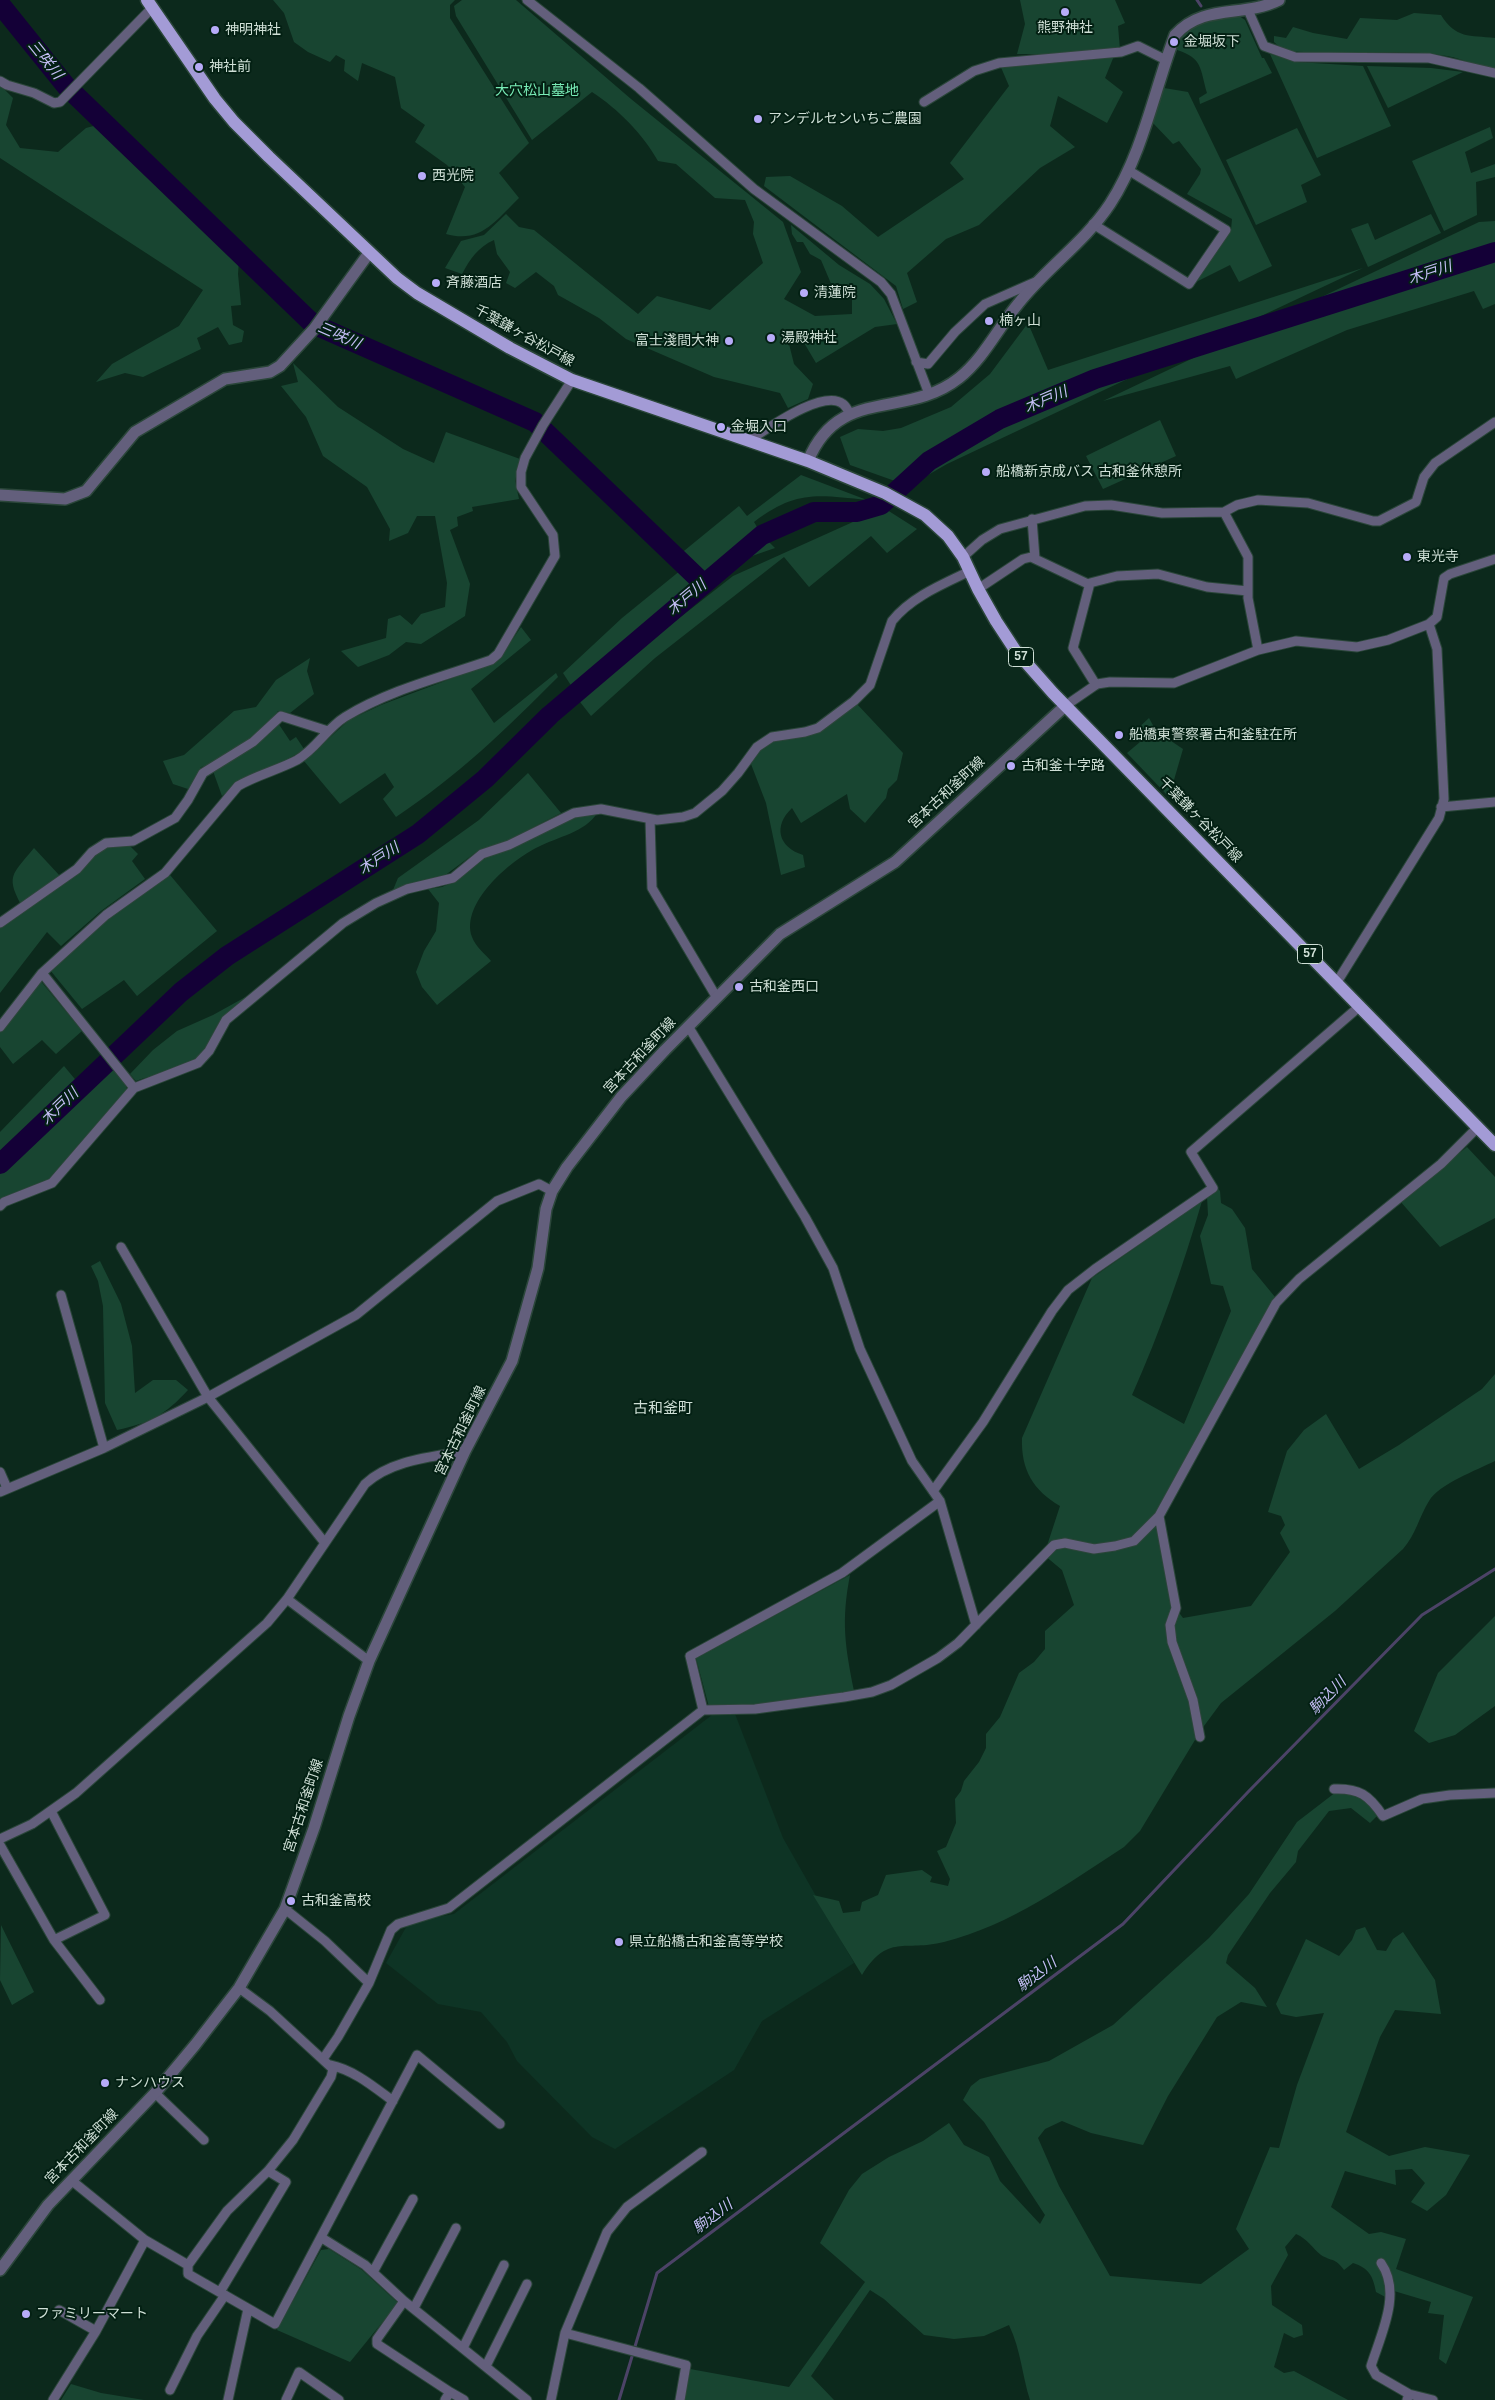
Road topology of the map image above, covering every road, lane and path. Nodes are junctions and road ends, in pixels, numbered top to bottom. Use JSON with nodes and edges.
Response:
{"nodes":[{"id":1,"x":527,"y":0,"type":"edge"},
{"id":2,"x":1279,"y":0,"type":"edge"},
{"id":3,"x":150,"y":4,"type":"edge"},
{"id":4,"x":1248,"y":10,"type":"junction"},
{"id":5,"x":1264,"y":46,"type":"junction"},
{"id":6,"x":1268,"y":55,"type":"dead end"},
{"id":7,"x":1166,"y":60,"type":"junction"},
{"id":8,"x":1495,"y":73,"type":"edge"},
{"id":9,"x":0,"y":81,"type":"edge"},
{"id":10,"x":924,"y":102,"type":"dead end"},
{"id":11,"x":1128,"y":170,"type":"junction"},
{"id":12,"x":1094,"y":224,"type":"junction"},
{"id":13,"x":370,"y":253,"type":"junction"},
{"id":14,"x":1038,"y":281,"type":"junction"},
{"id":15,"x":916,"y":362,"type":"junction"},
{"id":16,"x":572,"y":380,"type":"junction"},
{"id":17,"x":929,"y":394,"type":"junction"},
{"id":18,"x":850,"y":413,"type":"junction"},
{"id":19,"x":1495,"y":422,"type":"edge"},
{"id":20,"x":748,"y":441,"type":"junction"},
{"id":21,"x":808,"y":461,"type":"junction"},
{"id":22,"x":0,"y":495,"type":"edge"},
{"id":23,"x":1224,"y":512,"type":"junction"},
{"id":24,"x":1032,"y":519,"type":"junction"},
{"id":25,"x":963,"y":557,"type":"junction"},
{"id":26,"x":1035,"y":558,"type":"junction"},
{"id":27,"x":1495,"y":559,"type":"edge"},
{"id":28,"x":970,"y":571,"type":"junction"},
{"id":29,"x":1088,"y":584,"type":"junction"},
{"id":30,"x":978,"y":589,"type":"junction"},
{"id":31,"x":1248,"y":591,"type":"junction"},
{"id":32,"x":1429,"y":624,"type":"junction"},
{"id":33,"x":1258,"y":650,"type":"junction"},
{"id":34,"x":1096,"y":685,"type":"junction"},
{"id":35,"x":1066,"y":706,"type":"junction"},
{"id":36,"x":328,"y":730,"type":"junction"},
{"id":37,"x":1495,"y":802,"type":"edge"},
{"id":38,"x":1442,"y":808,"type":"junction"},
{"id":39,"x":650,"y":819,"type":"junction"},
{"id":40,"x":0,"y":922,"type":"edge"},
{"id":41,"x":42,"y":973,"type":"junction"},
{"id":42,"x":1338,"y":982,"type":"junction"},
{"id":43,"x":717,"y":998,"type":"junction"},
{"id":44,"x":1360,"y":1006,"type":"junction"},
{"id":45,"x":688,"y":1026,"type":"junction"},
{"id":46,"x":0,"y":1027,"type":"edge"},
{"id":47,"x":134,"y":1088,"type":"junction"},
{"id":48,"x":1478,"y":1127,"type":"junction"},
{"id":49,"x":1495,"y":1145,"type":"edge"},
{"id":50,"x":552,"y":1191,"type":"junction"},
{"id":51,"x":0,"y":1206,"type":"edge"},
{"id":52,"x":121,"y":1247,"type":"dead end"},
{"id":53,"x":61,"y":1295,"type":"dead end"},
{"id":54,"x":208,"y":1398,"type":"junction"},
{"id":55,"x":104,"y":1448,"type":"junction"},
{"id":56,"x":465,"y":1451,"type":"junction"},
{"id":57,"x":0,"y":1472,"type":"edge"},
{"id":58,"x":4,"y":1490,"type":"edge"},
{"id":59,"x":933,"y":1491,"type":"junction"},
{"id":60,"x":940,"y":1501,"type":"junction"},
{"id":61,"x":1159,"y":1516,"type":"junction"},
{"id":62,"x":325,"y":1543,"type":"junction"},
{"id":63,"x":287,"y":1599,"type":"junction"},
{"id":64,"x":976,"y":1625,"type":"junction"},
{"id":65,"x":370,"y":1661,"type":"junction"},
{"id":66,"x":703,"y":1710,"type":"junction"},
{"id":67,"x":1200,"y":1737,"type":"dead end"},
{"id":68,"x":1334,"y":1789,"type":"dead end"},
{"id":69,"x":1495,"y":1793,"type":"edge"},
{"id":70,"x":51,"y":1811,"type":"junction"},
{"id":71,"x":0,"y":1839,"type":"edge"},
{"id":72,"x":0,"y":1845,"type":"edge"},
{"id":73,"x":285,"y":1909,"type":"junction"},
{"id":74,"x":54,"y":1940,"type":"junction"},
{"id":75,"x":369,"y":1983,"type":"junction"},
{"id":76,"x":239,"y":1988,"type":"junction"},
{"id":77,"x":100,"y":2000,"type":"dead end"},
{"id":78,"x":327,"y":2062,"type":"junction"},
{"id":79,"x":155,"y":2093,"type":"junction"},
{"id":80,"x":393,"y":2101,"type":"junction"},
{"id":81,"x":500,"y":2124,"type":"dead end"},
{"id":82,"x":204,"y":2140,"type":"dead end"},
{"id":83,"x":702,"y":2152,"type":"dead end"},
{"id":84,"x":268,"y":2171,"type":"junction"},
{"id":85,"x":71,"y":2180,"type":"junction"},
{"id":86,"x":413,"y":2199,"type":"dead end"},
{"id":87,"x":456,"y":2228,"type":"dead end"},
{"id":88,"x":322,"y":2238,"type":"junction"},
{"id":89,"x":144,"y":2240,"type":"junction"},
{"id":90,"x":1381,"y":2263,"type":"dead end"},
{"id":91,"x":188,"y":2265,"type":"junction"},
{"id":92,"x":504,"y":2265,"type":"dead end"},
{"id":93,"x":0,"y":2270,"type":"edge"},
{"id":94,"x":373,"y":2272,"type":"junction"},
{"id":95,"x":527,"y":2284,"type":"dead end"},
{"id":96,"x":222,"y":2294,"type":"junction"},
{"id":97,"x":404,"y":2301,"type":"junction"},
{"id":98,"x":414,"y":2308,"type":"junction"},
{"id":99,"x":248,"y":2309,"type":"junction"},
{"id":100,"x":59,"y":2310,"type":"dead end"},
{"id":101,"x":96,"y":2331,"type":"junction"},
{"id":102,"x":565,"y":2333,"type":"junction"},
{"id":103,"x":463,"y":2348,"type":"junction"},
{"id":104,"x":486,"y":2366,"type":"junction"},
{"id":105,"x":170,"y":2390,"type":"dead end"},
{"id":106,"x":448,"y":2396,"type":"edge"},
{"id":107,"x":1408,"y":2397,"type":"edge"},
{"id":108,"x":53,"y":2400,"type":"edge"},
{"id":109,"x":228,"y":2400,"type":"edge"},
{"id":110,"x":286,"y":2400,"type":"edge"},
{"id":111,"x":339,"y":2400,"type":"edge"},
{"id":112,"x":464,"y":2400,"type":"edge"},
{"id":113,"x":527,"y":2400,"type":"edge"},
{"id":114,"x":551,"y":2400,"type":"edge"},
{"id":115,"x":680,"y":2400,"type":"edge"},
{"id":116,"x":1433,"y":2400,"type":"edge"}],
"edges":[{"from":1,"to":15,"type":"street"},
{"from":2,"to":4,"type":"street"},
{"from":3,"to":9,"type":"street"},
{"from":3,"to":13,"type":"main road","name":"千葉鎌ヶ谷松戸線","number":"57"},
{"from":4,"to":5,"type":"street"},
{"from":4,"to":7,"type":"street"},
{"from":5,"to":6,"type":"street"},
{"from":5,"to":8,"type":"street"},
{"from":7,"to":10,"type":"street"},
{"from":7,"to":11,"type":"street"},
{"from":11,"to":12,"type":"street"},
{"from":11,"to":12,"type":"street"},
{"from":12,"to":14,"type":"street"},
{"from":13,"to":16,"type":"main road","name":"千葉鎌ヶ谷松戸線","number":"57"},
{"from":13,"to":22,"type":"street"},
{"from":14,"to":15,"type":"street"},
{"from":14,"to":17,"type":"street"},
{"from":15,"to":17,"type":"street"},
{"from":16,"to":20,"type":"main road","name":"千葉鎌ヶ谷松戸線","number":"57"},
{"from":16,"to":36,"type":"street"},
{"from":17,"to":18,"type":"street"},
{"from":18,"to":20,"type":"street"},
{"from":18,"to":21,"type":"street"},
{"from":19,"to":23,"type":"street"},
{"from":20,"to":21,"type":"main road","name":"千葉鎌ヶ谷松戸線","number":"57"},
{"from":21,"to":25,"type":"main road","name":"千葉鎌ヶ谷松戸線","number":"57"},
{"from":23,"to":24,"type":"street"},
{"from":23,"to":31,"type":"street"},
{"from":24,"to":25,"type":"street"},
{"from":24,"to":26,"type":"street"},
{"from":25,"to":28,"type":"main road","name":"千葉鎌ヶ谷松戸線","number":"57"},
{"from":26,"to":29,"type":"street"},
{"from":26,"to":30,"type":"street"},
{"from":27,"to":32,"type":"street"},
{"from":28,"to":30,"type":"main road","name":"千葉鎌ヶ谷松戸線","number":"57"},
{"from":28,"to":39,"type":"street"},
{"from":29,"to":31,"type":"street"},
{"from":29,"to":34,"type":"street"},
{"from":30,"to":35,"type":"main road","name":"千葉鎌ヶ谷松戸線","number":"57"},
{"from":31,"to":33,"type":"street"},
{"from":32,"to":33,"type":"street"},
{"from":32,"to":38,"type":"street"},
{"from":33,"to":34,"type":"street"},
{"from":34,"to":35,"type":"street"},
{"from":35,"to":42,"type":"main road","name":"千葉鎌ヶ谷松戸線","number":"57"},
{"from":35,"to":43,"type":"street","name":"宮本古和釜町線"},
{"from":36,"to":40,"type":"street"},
{"from":36,"to":41,"type":"street"},
{"from":37,"to":38,"type":"street"},
{"from":38,"to":42,"type":"street"},
{"from":39,"to":43,"type":"street"},
{"from":39,"to":47,"type":"street"},
{"from":41,"to":46,"type":"street"},
{"from":41,"to":47,"type":"street"},
{"from":42,"to":44,"type":"main road","name":"千葉鎌ヶ谷松戸線","number":"57"},
{"from":43,"to":45,"type":"street","name":"宮本古和釜町線"},
{"from":44,"to":48,"type":"main road","name":"千葉鎌ヶ谷松戸線","number":"57"},
{"from":44,"to":59,"type":"street"},
{"from":45,"to":50,"type":"street","name":"宮本古和釜町線"},
{"from":45,"to":59,"type":"street"},
{"from":47,"to":51,"type":"street"},
{"from":48,"to":49,"type":"main road","name":"千葉鎌ヶ谷松戸線","number":"57"},
{"from":48,"to":61,"type":"street"},
{"from":50,"to":54,"type":"street"},
{"from":50,"to":56,"type":"street","name":"宮本古和釜町線"},
{"from":52,"to":54,"type":"street"},
{"from":53,"to":55,"type":"street"},
{"from":54,"to":55,"type":"street"},
{"from":54,"to":62,"type":"street"},
{"from":55,"to":58,"type":"street"},
{"from":56,"to":62,"type":"street"},
{"from":56,"to":65,"type":"street","name":"宮本古和釜町線"},
{"from":57,"to":58,"type":"street"},
{"from":59,"to":60,"type":"street"},
{"from":60,"to":64,"type":"street"},
{"from":60,"to":66,"type":"street"},
{"from":61,"to":64,"type":"street"},
{"from":61,"to":67,"type":"street"},
{"from":62,"to":63,"type":"street"},
{"from":63,"to":65,"type":"street"},
{"from":63,"to":70,"type":"street"},
{"from":64,"to":66,"type":"street"},
{"from":65,"to":73,"type":"street","name":"宮本古和釜町線"},
{"from":66,"to":75,"type":"street"},
{"from":68,"to":69,"type":"street"},
{"from":70,"to":71,"type":"street"},
{"from":70,"to":74,"type":"street"},
{"from":72,"to":74,"type":"street"},
{"from":73,"to":75,"type":"street"},
{"from":73,"to":76,"type":"street","name":"宮本古和釜町線"},
{"from":74,"to":77,"type":"street"},
{"from":75,"to":78,"type":"street"},
{"from":76,"to":78,"type":"street"},
{"from":76,"to":79,"type":"street","name":"宮本古和釜町線"},
{"from":78,"to":80,"type":"street"},
{"from":78,"to":84,"type":"street"},
{"from":79,"to":82,"type":"street"},
{"from":79,"to":85,"type":"street","name":"宮本古和釜町線"},
{"from":80,"to":81,"type":"street"},
{"from":80,"to":88,"type":"street"},
{"from":83,"to":102,"type":"street"},
{"from":84,"to":91,"type":"street"},
{"from":84,"to":96,"type":"street"},
{"from":85,"to":89,"type":"street"},
{"from":85,"to":93,"type":"street","name":"宮本古和釜町線"},
{"from":86,"to":94,"type":"street"},
{"from":87,"to":98,"type":"street"},
{"from":88,"to":94,"type":"street"},
{"from":88,"to":99,"type":"street"},
{"from":89,"to":91,"type":"street"},
{"from":89,"to":101,"type":"street"},
{"from":90,"to":107,"type":"street"},
{"from":91,"to":96,"type":"street"},
{"from":92,"to":103,"type":"street"},
{"from":94,"to":97,"type":"street"},
{"from":95,"to":104,"type":"street"},
{"from":96,"to":99,"type":"street"},
{"from":96,"to":105,"type":"street"},
{"from":97,"to":98,"type":"street"},
{"from":97,"to":106,"type":"street"},
{"from":98,"to":103,"type":"street"},
{"from":99,"to":109,"type":"street"},
{"from":100,"to":101,"type":"street"},
{"from":101,"to":108,"type":"street"},
{"from":102,"to":114,"type":"street"},
{"from":102,"to":115,"type":"street"},
{"from":103,"to":104,"type":"street"},
{"from":104,"to":113,"type":"street"},
{"from":106,"to":112,"type":"street"},
{"from":107,"to":116,"type":"street"},
{"from":110,"to":111,"type":"street"}]}
